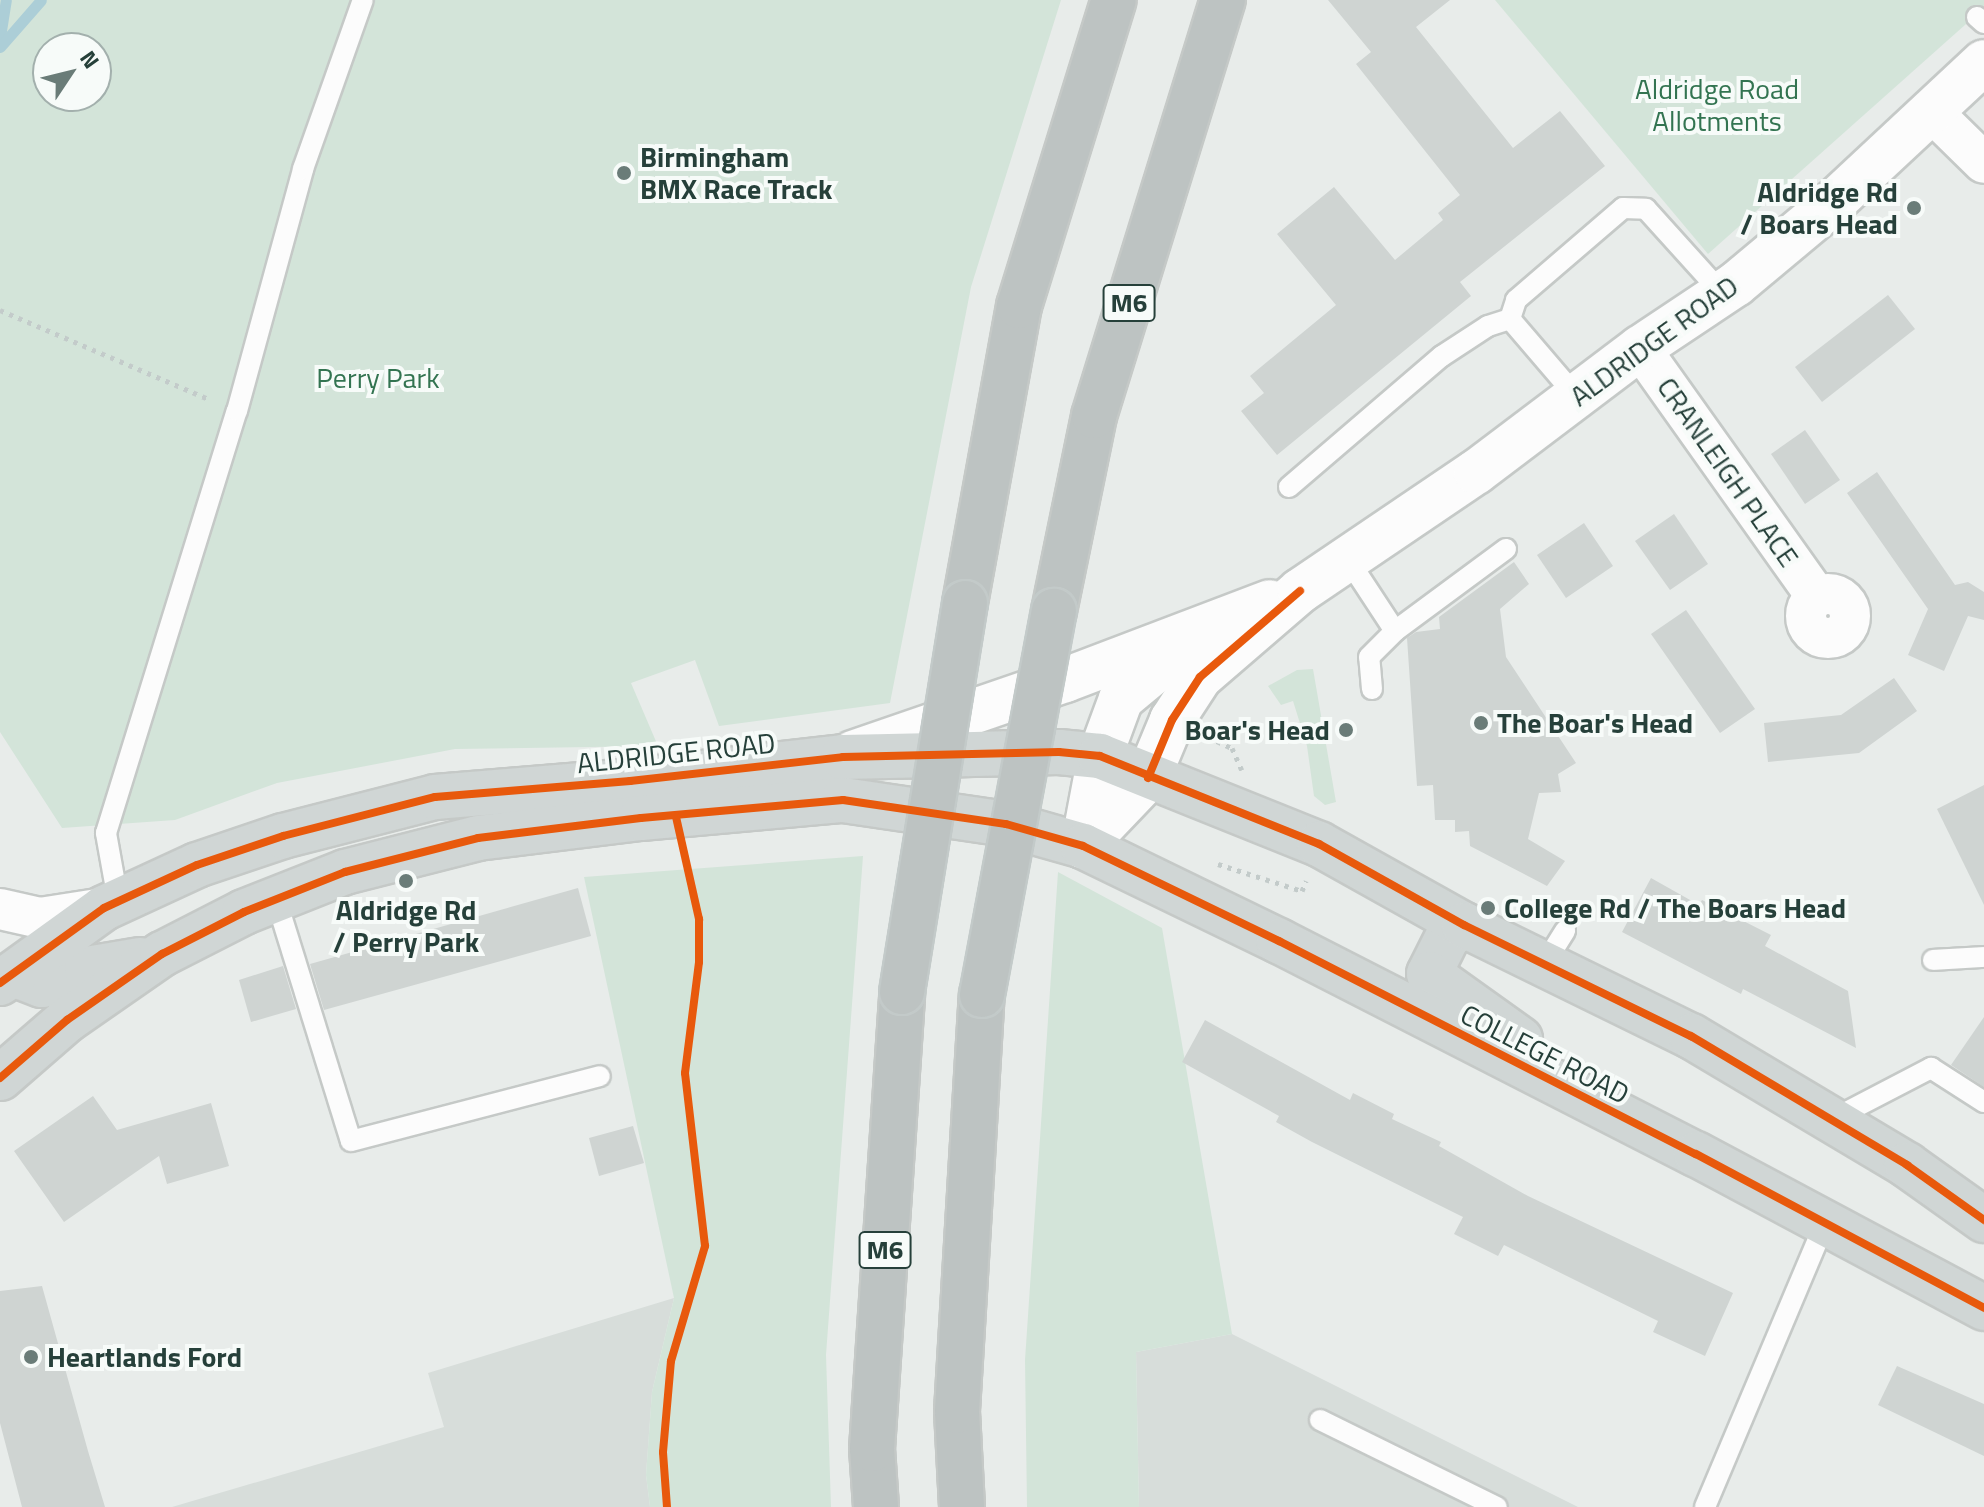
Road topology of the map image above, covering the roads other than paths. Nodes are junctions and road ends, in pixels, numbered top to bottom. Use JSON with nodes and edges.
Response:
{"nodes":[{"id":1,"x":363,"y":0,"type":"edge"},
{"id":2,"x":1114,"y":0,"type":"edge"},
{"id":3,"x":1223,"y":0,"type":"edge"},
{"id":4,"x":1984,"y":62,"type":"edge"},
{"id":5,"x":1933,"y":113,"type":"junction"},
{"id":6,"x":1984,"y":163,"type":"edge"},
{"id":7,"x":1722,"y":293,"type":"junction"},
{"id":8,"x":1510,"y":319,"type":"junction"},
{"id":9,"x":1640,"y":348,"type":"junction"},
{"id":10,"x":1576,"y":396,"type":"junction"},
{"id":11,"x":1289,"y":487,"type":"dead end"},
{"id":12,"x":1506,"y":549,"type":"dead end"},
{"id":13,"x":1347,"y":558,"type":"junction"},
{"id":14,"x":1300,"y":591,"type":"junction"},
{"id":15,"x":1817,"y":597,"type":"dead end"},
{"id":16,"x":1218,"y":622,"type":"junction"},
{"id":17,"x":1395,"y":631,"type":"junction"},
{"id":18,"x":1372,"y":689,"type":"dead end"},
{"id":19,"x":1100,"y":756,"type":"junction"},
{"id":20,"x":843,"y":757,"type":"junction"},
{"id":21,"x":1148,"y":778,"type":"junction"},
{"id":22,"x":1083,"y":846,"type":"junction"},
{"id":23,"x":276,"y":899,"type":"junction"},
{"id":24,"x":111,"y":904,"type":"junction"},
{"id":25,"x":0,"y":909,"type":"edge"},
{"id":26,"x":1464,"y":925,"type":"junction"},
{"id":27,"x":162,"y":954,"type":"junction"},
{"id":28,"x":1984,"y":957,"type":"edge"},
{"id":29,"x":1933,"y":960,"type":"dead end"},
{"id":30,"x":4,"y":973,"type":"edge"},
{"id":31,"x":600,"y":1076,"type":"dead end"},
{"id":32,"x":0,"y":1078,"type":"edge"},
{"id":33,"x":1984,"y":1102,"type":"edge"},
{"id":34,"x":1831,"y":1120,"type":"junction"},
{"id":35,"x":1696,"y":1154,"type":"junction"},
{"id":36,"x":1984,"y":1220,"type":"edge"},
{"id":37,"x":1824,"y":1225,"type":"junction"},
{"id":38,"x":1984,"y":1308,"type":"edge"},
{"id":39,"x":1320,"y":1420,"type":"dead end"},
{"id":40,"x":876,"y":1507,"type":"edge"},
{"id":41,"x":962,"y":1507,"type":"edge"},
{"id":42,"x":1497,"y":1507,"type":"edge"},
{"id":43,"x":1705,"y":1507,"type":"edge"}],
"edges":[{"from":1,"to":24,"type":"lane"},
{"from":2,"to":40,"type":"highway","number":"M6","bridge":true},
{"from":3,"to":41,"type":"highway","number":"M6","bridge":true},
{"from":4,"to":5,"type":"street","name":"ALDRIDGE ROAD"},
{"from":5,"to":6,"type":"street"},
{"from":5,"to":7,"type":"street","name":"ALDRIDGE ROAD"},
{"from":7,"to":8,"type":"lane"},
{"from":7,"to":9,"type":"street","name":"ALDRIDGE ROAD"},
{"from":8,"to":10,"type":"lane"},
{"from":8,"to":11,"type":"lane"},
{"from":9,"to":10,"type":"street","name":"ALDRIDGE ROAD"},
{"from":9,"to":15,"type":"street","name":"CRANLEIGH PLACE"},
{"from":10,"to":13,"type":"street","name":"ALDRIDGE ROAD"},
{"from":12,"to":17,"type":"lane"},
{"from":13,"to":14,"type":"street","name":"ALDRIDGE ROAD"},
{"from":13,"to":17,"type":"lane"},
{"from":14,"to":16,"type":"street","name":"ALDRIDGE ROAD"},
{"from":14,"to":21,"type":"street","name":"ALDRIDGE ROAD"},
{"from":16,"to":19,"type":"street","name":"ALDRIDGE ROAD"},
{"from":16,"to":20,"type":"street","name":"ALDRIDGE ROAD"},
{"from":17,"to":18,"type":"lane"},
{"from":19,"to":20,"type":"main road","name":"ALDRIDGE ROAD"},
{"from":19,"to":21,"type":"main road","name":"ALDRIDGE ROAD"},
{"from":19,"to":22,"type":"street","name":"ALDRIDGE ROAD"},
{"from":20,"to":24,"type":"main road","name":"ALDRIDGE ROAD"},
{"from":21,"to":22,"type":"street","name":"ALDRIDGE ROAD"},
{"from":21,"to":26,"type":"main road"},
{"from":22,"to":23,"type":"main road"},
{"from":22,"to":35,"type":"main road","name":"COLLEGE ROAD"},
{"from":23,"to":27,"type":"main road"},
{"from":23,"to":31,"type":"lane"},
{"from":24,"to":25,"type":"street"},
{"from":24,"to":30,"type":"main road","name":"ALDRIDGE ROAD"},
{"from":26,"to":34,"type":"main road"},
{"from":26,"to":35,"type":"main road"},
{"from":27,"to":30,"type":"main road"},
{"from":27,"to":32,"type":"main road"},
{"from":28,"to":29,"type":"lane"},
{"from":33,"to":34,"type":"lane"},
{"from":34,"to":36,"type":"main road"},
{"from":35,"to":37,"type":"main road","name":"COLLEGE ROAD"},
{"from":37,"to":38,"type":"main road","name":"COLLEGE ROAD"},
{"from":37,"to":43,"type":"lane"},
{"from":39,"to":42,"type":"lane"}]}
